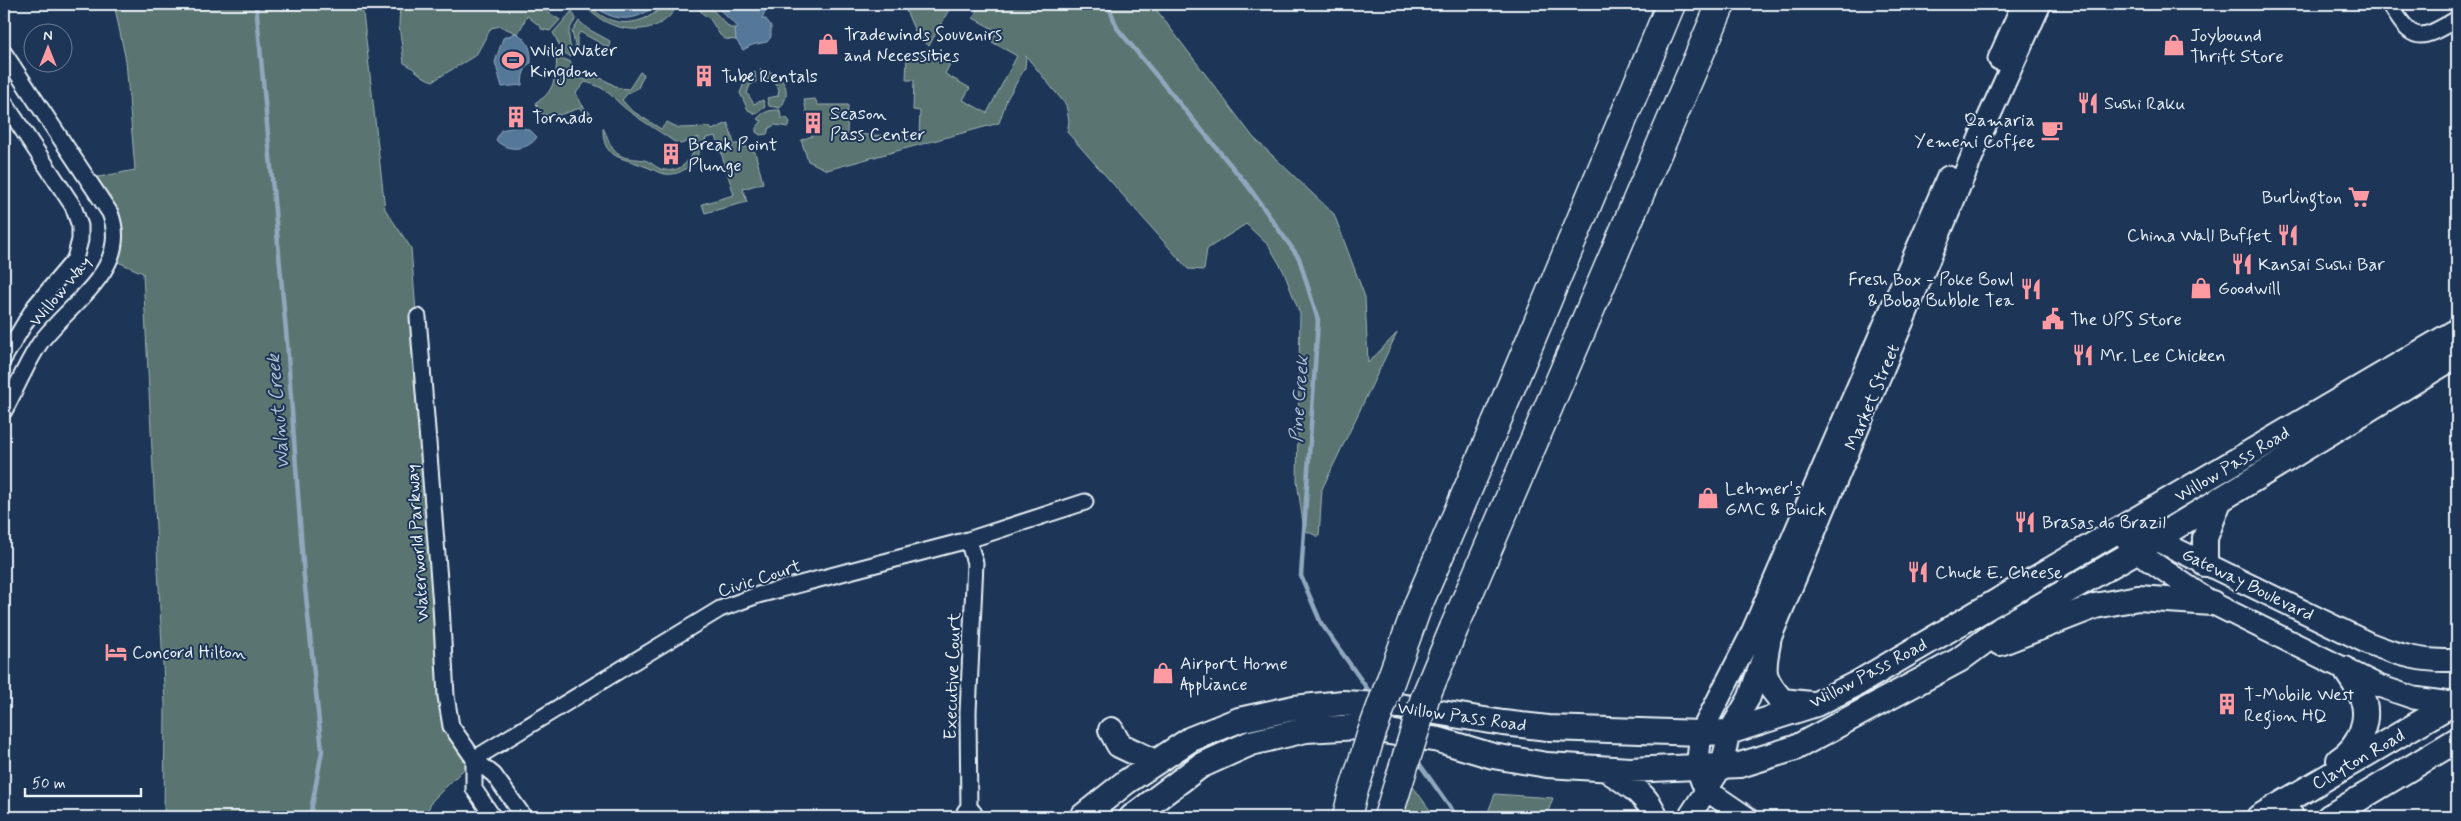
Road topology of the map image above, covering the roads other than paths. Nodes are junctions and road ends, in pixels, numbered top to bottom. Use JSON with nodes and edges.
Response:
{"nodes":[{"id":1,"x":1671,"y":4,"type":"edge"},
{"id":2,"x":1721,"y":4,"type":"edge"},
{"id":3,"x":2023,"y":4,"type":"edge"},
{"id":4,"x":2040,"y":4,"type":"edge"},
{"id":5,"x":2390,"y":4,"type":"edge"},
{"id":6,"x":2457,"y":19,"type":"edge"},
{"id":7,"x":4,"y":53,"type":"edge"},
{"id":8,"x":4,"y":102,"type":"edge"},
{"id":9,"x":418,"y":317,"type":"dead end"},
{"id":10,"x":2457,"y":330,"type":"edge"},
{"id":11,"x":2422,"y":352,"type":"junction"},
{"id":12,"x":2457,"y":355,"type":"edge"},
{"id":13,"x":4,"y":358,"type":"edge"},
{"id":14,"x":4,"y":412,"type":"edge"},
{"id":15,"x":1865,"y":413,"type":"junction"},
{"id":16,"x":2362,"y":413,"type":"junction"},
{"id":17,"x":1819,"y":478,"type":"junction"},
{"id":18,"x":2220,"y":499,"type":"junction"},
{"id":19,"x":1085,"y":502,"type":"dead end"},
{"id":20,"x":2119,"y":530,"type":"junction"},
{"id":21,"x":968,"y":540,"type":"junction"},
{"id":22,"x":2144,"y":544,"type":"junction"},
{"id":23,"x":1808,"y":548,"type":"junction"},
{"id":24,"x":2205,"y":564,"type":"junction"},
{"id":25,"x":2212,"y":603,"type":"junction"},
{"id":26,"x":1768,"y":643,"type":"junction"},
{"id":27,"x":1959,"y":660,"type":"junction"},
{"id":28,"x":2457,"y":660,"type":"edge"},
{"id":29,"x":2345,"y":669,"type":"junction"},
{"id":30,"x":2455,"y":703,"type":"edge"},
{"id":31,"x":1816,"y":704,"type":"junction"},
{"id":32,"x":1111,"y":730,"type":"dead end"},
{"id":33,"x":1729,"y":732,"type":"junction"},
{"id":34,"x":1701,"y":733,"type":"junction"},
{"id":35,"x":2457,"y":740,"type":"edge"},
{"id":36,"x":474,"y":759,"type":"junction"},
{"id":37,"x":1155,"y":762,"type":"junction"},
{"id":38,"x":1722,"y":766,"type":"junction"},
{"id":39,"x":1602,"y":767,"type":"junction"},
{"id":40,"x":1701,"y":779,"type":"junction"},
{"id":41,"x":1350,"y":807,"type":"edge"},
{"id":42,"x":2278,"y":810,"type":"edge"},
{"id":43,"x":970,"y":816,"type":"edge"},
{"id":44,"x":493,"y":817,"type":"edge"},
{"id":45,"x":524,"y":817,"type":"edge"},
{"id":46,"x":1082,"y":817,"type":"edge"},
{"id":47,"x":1132,"y":817,"type":"edge"},
{"id":48,"x":1388,"y":817,"type":"edge"},
{"id":49,"x":1655,"y":817,"type":"edge"},
{"id":50,"x":1689,"y":817,"type":"edge"},
{"id":51,"x":1746,"y":817,"type":"edge"},
{"id":52,"x":2329,"y":817,"type":"edge"}],
"edges":[{"from":1,"to":41,"type":"highway","bridge":true},
{"from":2,"to":48,"type":"highway","bridge":true},
{"from":3,"to":17,"type":"main road","name":"Market Street"},
{"from":4,"to":15,"type":"main road","name":"Market Street"},
{"from":5,"to":6,"type":"street"},
{"from":7,"to":14,"type":"street","name":"Willow Way"},
{"from":8,"to":13,"type":"street","name":"Willow Way"},
{"from":9,"to":36,"type":"street","name":"Waterworld Parkway"},
{"from":10,"to":11,"type":"main road","name":"Willow Pass Road"},
{"from":11,"to":16,"type":"main road"},
{"from":11,"to":20,"type":"main road","name":"Willow Pass Road"},
{"from":12,"to":16,"type":"main road","name":"Willow Pass Road"},
{"from":15,"to":17,"type":"main road"},
{"from":15,"to":23,"type":"main road","name":"Market Street"},
{"from":16,"to":18,"type":"main road","name":"Willow Pass Road"},
{"from":17,"to":23,"type":"main road"},
{"from":17,"to":34,"type":"main road","name":"Market Street"},
{"from":18,"to":22,"type":"main road","name":"Willow Pass Road"},
{"from":18,"to":24,"type":"main road"},
{"from":19,"to":21,"type":"street","name":"Civic Court"},
{"from":20,"to":22,"type":"main road","name":"Gateway Boulevard"},
{"from":20,"to":31,"type":"main road","name":"Willow Pass Road"},
{"from":21,"to":36,"type":"street","name":"Civic Court"},
{"from":21,"to":43,"type":"street","name":"Executive Court"},
{"from":22,"to":24,"type":"main road","name":"Gateway Boulevard"},
{"from":22,"to":25,"type":"main road","name":"Gateway Boulevard"},
{"from":22,"to":27,"type":"main road","name":"Willow Pass Road"},
{"from":23,"to":26,"type":"main road","name":"Market Street"},
{"from":24,"to":28,"type":"main road","name":"Gateway Boulevard"},
{"from":25,"to":27,"type":"main road"},
{"from":25,"to":29,"type":"main road","name":"Gateway Boulevard"},
{"from":26,"to":31,"type":"main road"},
{"from":26,"to":33,"type":"main road","name":"Market Street"},
{"from":27,"to":38,"type":"main road","name":"Willow Pass Road"},
{"from":29,"to":30,"type":"main road","name":"Gateway Boulevard"},
{"from":29,"to":42,"type":"main road"},
{"from":30,"to":42,"type":"main road","name":"Clayton Road"},
{"from":31,"to":33,"type":"main road","name":"Willow Pass Road"},
{"from":32,"to":37,"type":"main road"},
{"from":33,"to":34,"type":"main road","name":"Willow Pass Road"},
{"from":33,"to":38,"type":"main road","name":"Market Street"},
{"from":34,"to":37,"type":"main road","name":"Willow Pass Road"},
{"from":34,"to":40,"type":"main road","name":"Market Street"},
{"from":35,"to":52,"type":"main road","name":"Clayton Road"},
{"from":36,"to":44,"type":"street"},
{"from":36,"to":45,"type":"street","name":"Waterworld Parkway"},
{"from":37,"to":46,"type":"main road","name":"Willow Pass Road"},
{"from":38,"to":40,"type":"main road","name":"Willow Pass Road"},
{"from":39,"to":40,"type":"main road","name":"Willow Pass Road"},
{"from":39,"to":47,"type":"main road","name":"Willow Pass Road"},
{"from":39,"to":49,"type":"main road"},
{"from":40,"to":50,"type":"main road","name":"Market Street"},
{"from":40,"to":51,"type":"main road"}]}
